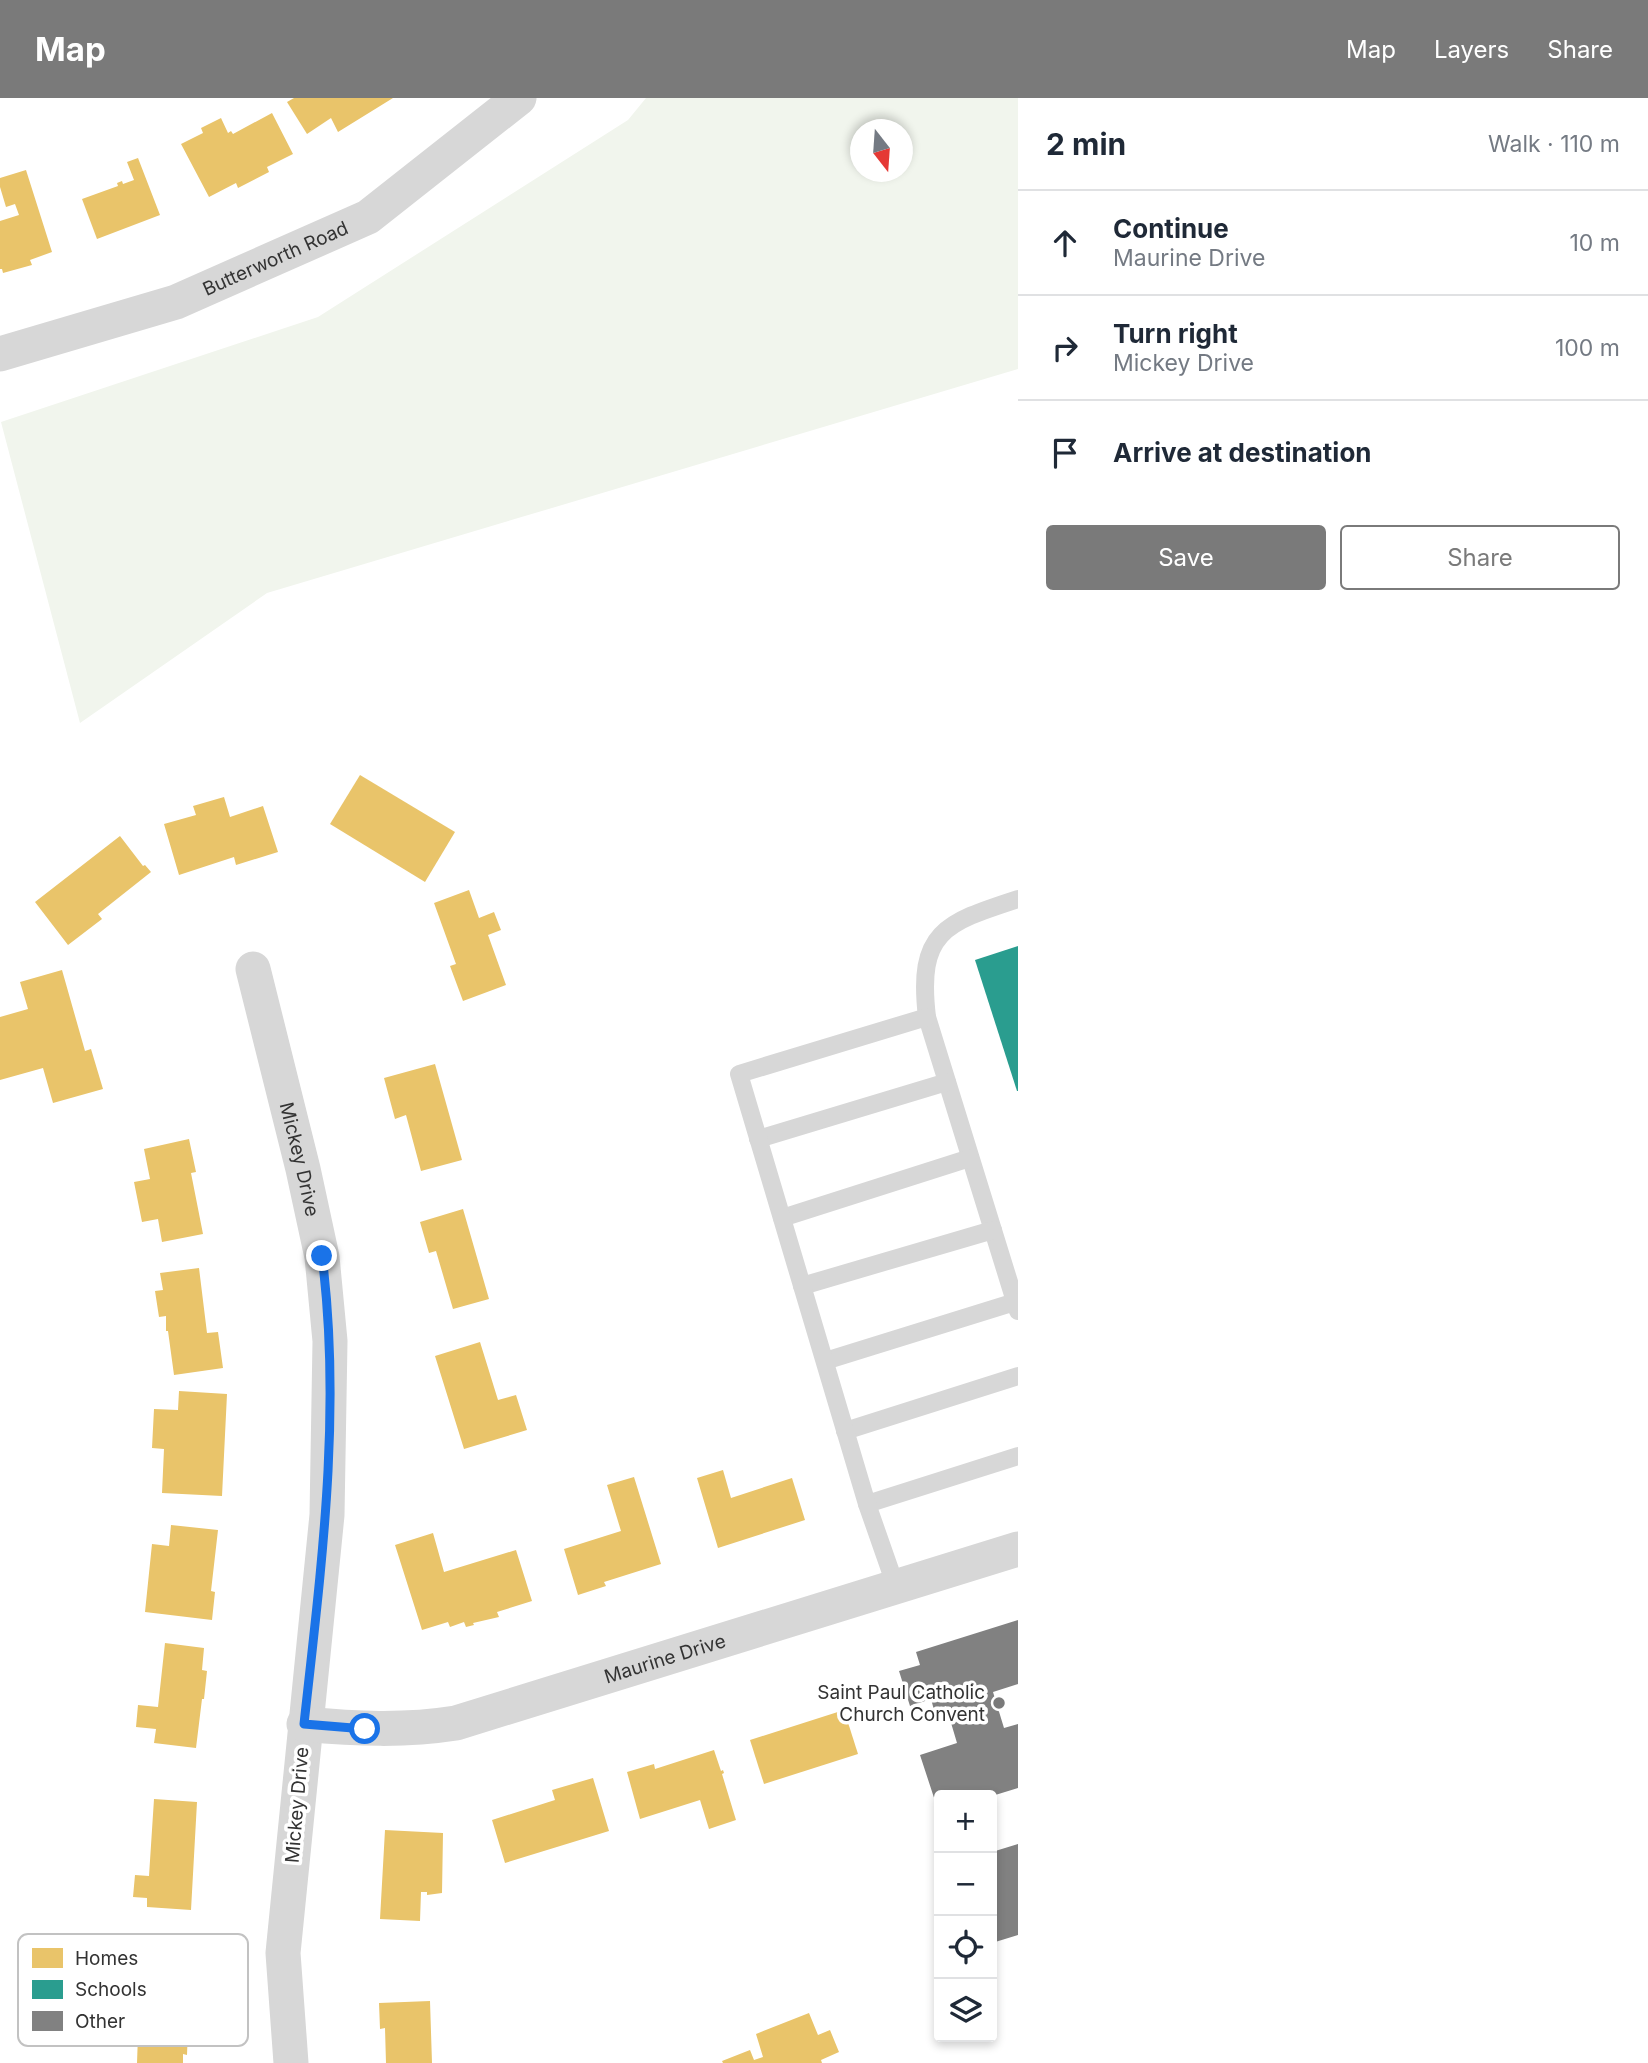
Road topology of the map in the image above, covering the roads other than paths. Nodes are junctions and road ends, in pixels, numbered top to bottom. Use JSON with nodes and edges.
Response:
{"nodes":[{"id":1,"x":519,"y":98,"type":"edge"},
{"id":2,"x":0,"y":354,"type":"edge"},
{"id":3,"x":1018,"y":899,"type":"edge"},
{"id":4,"x":253,"y":969,"type":"dead end"},
{"id":5,"x":927,"y":1017,"type":"junction"},
{"id":6,"x":947,"y":1082,"type":"junction"},
{"id":7,"x":758,"y":1139,"type":"junction"},
{"id":8,"x":970,"y":1158,"type":"junction"},
{"id":9,"x":782,"y":1218,"type":"junction"},
{"id":10,"x":993,"y":1230,"type":"junction"},
{"id":11,"x":802,"y":1286,"type":"junction"},
{"id":12,"x":1017,"y":1307,"type":"edge"},
{"id":13,"x":825,"y":1361,"type":"junction"},
{"id":14,"x":1018,"y":1376,"type":"edge"},
{"id":15,"x":845,"y":1431,"type":"junction"},
{"id":16,"x":1018,"y":1456,"type":"edge"},
{"id":17,"x":867,"y":1504,"type":"junction"},
{"id":18,"x":1018,"y":1549,"type":"edge"},
{"id":19,"x":896,"y":1587,"type":"junction"},
{"id":20,"x":304,"y":1724,"type":"junction"},
{"id":21,"x":291,"y":2063,"type":"edge"}],
"edges":[{"from":1,"to":2,"type":"street","name":"Butterworth Road"},
{"from":3,"to":5,"type":"lane"},
{"from":4,"to":20,"type":"street","name":"Mickey Drive"},
{"from":5,"to":6,"type":"lane"},
{"from":5,"to":7,"type":"lane"},
{"from":6,"to":7,"type":"lane"},
{"from":6,"to":8,"type":"lane"},
{"from":7,"to":9,"type":"lane"},
{"from":8,"to":9,"type":"lane"},
{"from":8,"to":10,"type":"lane"},
{"from":9,"to":11,"type":"lane"},
{"from":10,"to":11,"type":"lane"},
{"from":10,"to":12,"type":"lane"},
{"from":11,"to":13,"type":"lane"},
{"from":12,"to":13,"type":"lane"},
{"from":13,"to":15,"type":"lane"},
{"from":14,"to":15,"type":"lane"},
{"from":15,"to":17,"type":"lane"},
{"from":16,"to":17,"type":"lane"},
{"from":17,"to":19,"type":"lane"},
{"from":18,"to":19,"type":"street","name":"Maurine Drive"},
{"from":19,"to":20,"type":"street","name":"Maurine Drive"},
{"from":20,"to":21,"type":"street","name":"Mickey Drive"}]}
